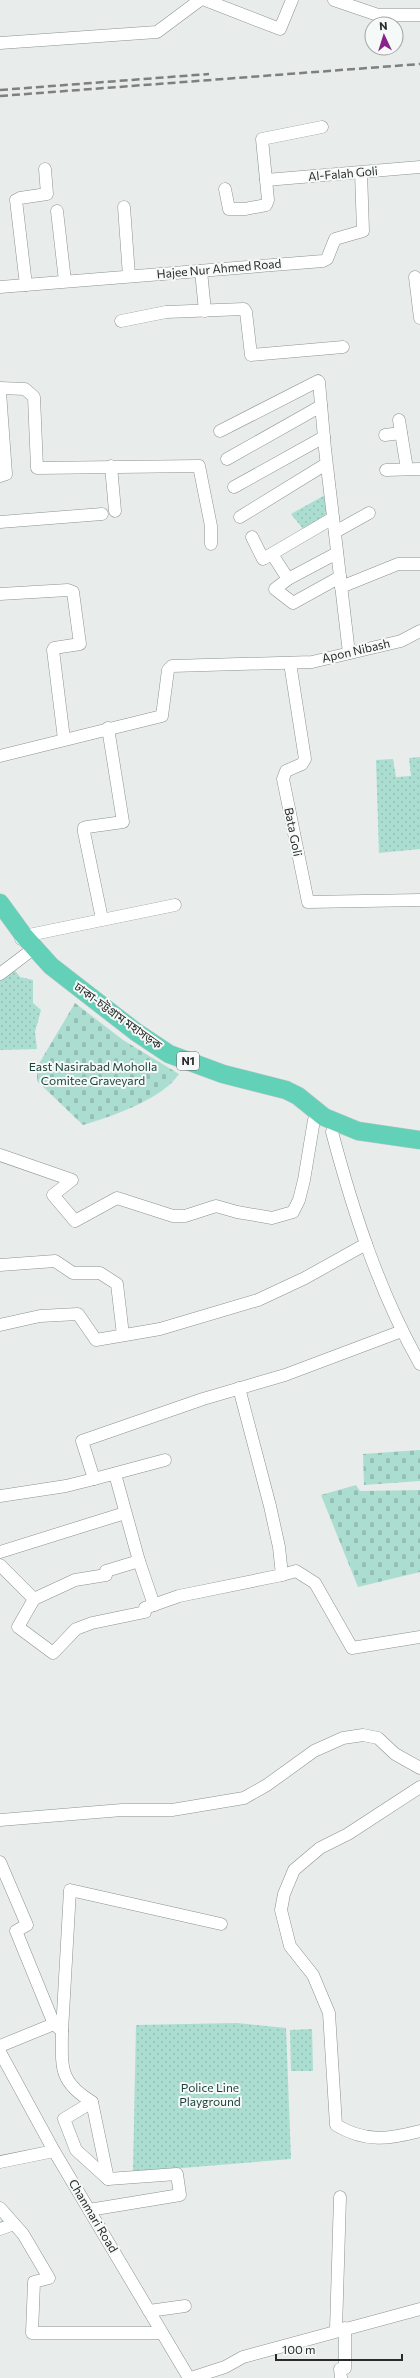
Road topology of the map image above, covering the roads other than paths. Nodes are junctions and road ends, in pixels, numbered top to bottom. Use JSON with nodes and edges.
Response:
{"nodes":[{"id":1,"x":200,"y":0,"type":"edge"},
{"id":2,"x":206,"y":0,"type":"edge"},
{"id":3,"x":292,"y":0,"type":"edge"},
{"id":4,"x":334,"y":0,"type":"edge"},
{"id":5,"x":420,"y":15,"type":"edge"},
{"id":6,"x":0,"y":43,"type":"edge"},
{"id":7,"x":322,"y":127,"type":"dead end"},
{"id":8,"x":420,"y":167,"type":"edge"},
{"id":9,"x":45,"y":169,"type":"dead end"},
{"id":10,"x":361,"y":172,"type":"junction"},
{"id":11,"x":266,"y":180,"type":"junction"},
{"id":12,"x":225,"y":189,"type":"dead end"},
{"id":13,"x":124,"y":207,"type":"dead end"},
{"id":14,"x":57,"y":211,"type":"dead end"},
{"id":15,"x":201,"y":271,"type":"junction"},
{"id":16,"x":129,"y":276,"type":"junction"},
{"id":17,"x":415,"y":277,"type":"dead end"},
{"id":18,"x":65,"y":282,"type":"junction"},
{"id":19,"x":26,"y":285,"type":"junction"},
{"id":20,"x":0,"y":287,"type":"edge"},
{"id":21,"x":419,"y":298,"type":"edge"},
{"id":22,"x":205,"y":311,"type":"junction"},
{"id":23,"x":420,"y":318,"type":"edge"},
{"id":24,"x":121,"y":321,"type":"dead end"},
{"id":25,"x":343,"y":347,"type":"dead end"},
{"id":26,"x":0,"y":388,"type":"edge"},
{"id":27,"x":0,"y":392,"type":"edge"},
{"id":28,"x":321,"y":406,"type":"junction"},
{"id":29,"x":399,"y":420,"type":"dead end"},
{"id":30,"x":220,"y":430,"type":"dead end"},
{"id":31,"x":401,"y":434,"type":"junction"},
{"id":32,"x":385,"y":435,"type":"dead end"},
{"id":33,"x":324,"y":437,"type":"junction"},
{"id":34,"x":228,"y":458,"type":"dead end"},
{"id":35,"x":326,"y":464,"type":"junction"},
{"id":36,"x":111,"y":466,"type":"junction"},
{"id":37,"x":408,"y":469,"type":"junction"},
{"id":38,"x":420,"y":469,"type":"edge"},
{"id":39,"x":386,"y":470,"type":"dead end"},
{"id":40,"x":0,"y":476,"type":"edge"},
{"id":41,"x":234,"y":487,"type":"dead end"},
{"id":42,"x":115,"y":511,"type":"dead end"},
{"id":43,"x":368,"y":513,"type":"dead end"},
{"id":44,"x":102,"y":514,"type":"dead end"},
{"id":45,"x":240,"y":517,"type":"dead end"},
{"id":46,"x":333,"y":518,"type":"junction"},
{"id":47,"x":0,"y":522,"type":"edge"},
{"id":48,"x":334,"y":532,"type":"junction"},
{"id":49,"x":252,"y":537,"type":"dead end"},
{"id":50,"x":211,"y":544,"type":"dead end"},
{"id":51,"x":337,"y":553,"type":"junction"},
{"id":52,"x":272,"y":554,"type":"junction"},
{"id":53,"x":420,"y":564,"type":"edge"},
{"id":54,"x":288,"y":579,"type":"junction"},
{"id":55,"x":340,"y":582,"type":"junction"},
{"id":56,"x":0,"y":594,"type":"edge"},
{"id":57,"x":420,"y":631,"type":"edge"},
{"id":58,"x":349,"y":653,"type":"junction"},
{"id":59,"x":290,"y":664,"type":"junction"},
{"id":60,"x":108,"y":728,"type":"junction"},
{"id":61,"x":64,"y":739,"type":"junction"},
{"id":62,"x":0,"y":756,"type":"edge"},
{"id":63,"x":420,"y":900,"type":"edge"},
{"id":64,"x":0,"y":903,"type":"edge"},
{"id":65,"x":175,"y":905,"type":"dead end"},
{"id":66,"x":0,"y":916,"type":"edge"},
{"id":67,"x":102,"y":919,"type":"junction"},
{"id":68,"x":24,"y":943,"type":"junction"},
{"id":69,"x":0,"y":974,"type":"edge"},
{"id":70,"x":314,"y":1120,"type":"junction"},
{"id":71,"x":332,"y":1132,"type":"junction"},
{"id":72,"x":420,"y":1140,"type":"edge"},
{"id":73,"x":420,"y":1150,"type":"edge"},
{"id":74,"x":0,"y":1155,"type":"edge"},
{"id":75,"x":366,"y":1244,"type":"junction"},
{"id":76,"x":0,"y":1265,"type":"edge"},
{"id":77,"x":0,"y":1326,"type":"edge"},
{"id":78,"x":402,"y":1332,"type":"junction"},
{"id":79,"x":123,"y":1335,"type":"junction"},
{"id":80,"x":420,"y":1364,"type":"edge"},
{"id":81,"x":239,"y":1388,"type":"junction"},
{"id":82,"x":166,"y":1460,"type":"dead end"},
{"id":83,"x":115,"y":1474,"type":"junction"},
{"id":84,"x":94,"y":1479,"type":"junction"},
{"id":85,"x":0,"y":1496,"type":"edge"},
{"id":86,"x":125,"y":1513,"type":"junction"},
{"id":87,"x":0,"y":1552,"type":"edge"},
{"id":88,"x":139,"y":1561,"type":"junction"},
{"id":89,"x":0,"y":1565,"type":"edge"},
{"id":90,"x":282,"y":1575,"type":"junction"},
{"id":91,"x":34,"y":1599,"type":"junction"},
{"id":92,"x":154,"y":1605,"type":"junction"},
{"id":93,"x":420,"y":1637,"type":"edge"},
{"id":94,"x":420,"y":1768,"type":"edge"},
{"id":95,"x":420,"y":1787,"type":"edge"},
{"id":96,"x":0,"y":1820,"type":"edge"},
{"id":97,"x":0,"y":1862,"type":"edge"},
{"id":98,"x":221,"y":1924,"type":"dead end"},
{"id":99,"x":58,"y":2028,"type":"junction"},
{"id":100,"x":0,"y":2046,"type":"edge"},
{"id":101,"x":0,"y":2052,"type":"edge"},
{"id":102,"x":92,"y":2102,"type":"junction"},
{"id":103,"x":420,"y":2131,"type":"edge"},
{"id":104,"x":54,"y":2151,"type":"junction"},
{"id":105,"x":0,"y":2162,"type":"edge"},
{"id":106,"x":108,"y":2179,"type":"junction"},
{"id":107,"x":340,"y":2197,"type":"dead end"},
{"id":108,"x":0,"y":2208,"type":"edge"},
{"id":109,"x":89,"y":2210,"type":"junction"},
{"id":110,"x":14,"y":2224,"type":"junction"},
{"id":111,"x":0,"y":2229,"type":"edge"},
{"id":112,"x":185,"y":2306,"type":"dead end"},
{"id":113,"x":420,"y":2309,"type":"edge"},
{"id":114,"x":149,"y":2312,"type":"junction"},
{"id":115,"x":341,"y":2329,"type":"junction"},
{"id":116,"x":162,"y":2333,"type":"junction"},
{"id":117,"x":190,"y":2378,"type":"edge"},
{"id":118,"x":341,"y":2378,"type":"edge"}],
"edges":[{"from":1,"to":6,"type":"street"},
{"from":2,"to":3,"type":"street"},
{"from":4,"to":5,"type":"street"},
{"from":7,"to":11,"type":"street"},
{"from":8,"to":10,"type":"street","name":"Al-Falah Goli"},
{"from":9,"to":19,"type":"street"},
{"from":10,"to":11,"type":"street","name":"Al-Falah Goli"},
{"from":10,"to":15,"type":"street","name":"Hajee Nur Ahmed Road"},
{"from":11,"to":12,"type":"street"},
{"from":13,"to":16,"type":"street"},
{"from":14,"to":18,"type":"street"},
{"from":15,"to":16,"type":"street","name":"Hajee Nur Ahmed Road"},
{"from":15,"to":22,"type":"street"},
{"from":16,"to":18,"type":"street","name":"Hajee Nur Ahmed Road"},
{"from":17,"to":21,"type":"street"},
{"from":18,"to":19,"type":"street","name":"Hajee Nur Ahmed Road"},
{"from":19,"to":20,"type":"street","name":"Hajee Nur Ahmed Road"},
{"from":21,"to":23,"type":"street"},
{"from":22,"to":24,"type":"street"},
{"from":22,"to":25,"type":"street"},
{"from":26,"to":36,"type":"street"},
{"from":27,"to":40,"type":"street"},
{"from":28,"to":30,"type":"street"},
{"from":28,"to":33,"type":"street"},
{"from":28,"to":34,"type":"street"},
{"from":29,"to":31,"type":"street"},
{"from":31,"to":32,"type":"street"},
{"from":31,"to":37,"type":"street"},
{"from":33,"to":35,"type":"street"},
{"from":33,"to":41,"type":"street"},
{"from":35,"to":45,"type":"street"},
{"from":35,"to":46,"type":"street"},
{"from":36,"to":42,"type":"street"},
{"from":36,"to":50,"type":"street"},
{"from":37,"to":38,"type":"street"},
{"from":37,"to":39,"type":"street"},
{"from":43,"to":48,"type":"street"},
{"from":44,"to":47,"type":"street"},
{"from":46,"to":48,"type":"street"},
{"from":46,"to":52,"type":"street"},
{"from":48,"to":51,"type":"street"},
{"from":49,"to":52,"type":"street"},
{"from":51,"to":54,"type":"street"},
{"from":51,"to":55,"type":"street"},
{"from":52,"to":54,"type":"street"},
{"from":53,"to":55,"type":"street"},
{"from":54,"to":55,"type":"street"},
{"from":55,"to":58,"type":"street"},
{"from":56,"to":61,"type":"street"},
{"from":57,"to":58,"type":"street","name":"Apon Nibash"},
{"from":58,"to":59,"type":"street","name":"Apon Nibash"},
{"from":59,"to":60,"type":"street","name":"Apon Nibash"},
{"from":59,"to":63,"type":"street","name":"Bata Goli"},
{"from":60,"to":61,"type":"street"},
{"from":60,"to":67,"type":"street"},
{"from":61,"to":62,"type":"street"},
{"from":64,"to":68,"type":"highway","name":"ঢাকা-চট্টগ্রাম মহাসড়ক","number":"N1"},
{"from":65,"to":67,"type":"street"},
{"from":66,"to":68,"type":"highway","name":"ঢাকা-চট্টগ্রাম মহাসড়ক","number":"N1"},
{"from":67,"to":68,"type":"street"},
{"from":68,"to":69,"type":"street"},
{"from":68,"to":70,"type":"highway","name":"ঢাকা-চট্টগ্রাম মহাসড়ক","number":"N1"},
{"from":68,"to":72,"type":"highway","name":"ঢাকা-চট্টগ্রাম মহাসড়ক","number":"N1"},
{"from":70,"to":71,"type":"highway","name":"ঢাকা-চট্টগ্রাম মহাসড়ক","number":"N1"},
{"from":70,"to":74,"type":"street"},
{"from":71,"to":73,"type":"highway","name":"ঢাকা-চট্টগ্রাম মহাসড়ক","number":"N1"},
{"from":71,"to":75,"type":"street"},
{"from":75,"to":78,"type":"street"},
{"from":75,"to":79,"type":"street"},
{"from":76,"to":79,"type":"street"},
{"from":77,"to":79,"type":"street"},
{"from":78,"to":80,"type":"street"},
{"from":78,"to":81,"type":"street"},
{"from":81,"to":84,"type":"street"},
{"from":81,"to":90,"type":"street"},
{"from":82,"to":83,"type":"street"},
{"from":83,"to":84,"type":"street"},
{"from":83,"to":86,"type":"street"},
{"from":84,"to":85,"type":"street"},
{"from":86,"to":87,"type":"street"},
{"from":86,"to":88,"type":"street"},
{"from":88,"to":91,"type":"street"},
{"from":88,"to":92,"type":"street"},
{"from":89,"to":91,"type":"street"},
{"from":90,"to":92,"type":"street"},
{"from":90,"to":93,"type":"street"},
{"from":91,"to":92,"type":"street"},
{"from":94,"to":96,"type":"street"},
{"from":95,"to":103,"type":"street"},
{"from":97,"to":99,"type":"street"},
{"from":98,"to":99,"type":"street"},
{"from":99,"to":100,"type":"street"},
{"from":99,"to":102,"type":"street"},
{"from":101,"to":104,"type":"street","name":"Chanmari Road"},
{"from":102,"to":106,"type":"street"},
{"from":102,"to":106,"type":"street"},
{"from":104,"to":105,"type":"street"},
{"from":104,"to":109,"type":"street","name":"Chanmari Road"},
{"from":106,"to":109,"type":"street"},
{"from":107,"to":115,"type":"street"},
{"from":108,"to":110,"type":"street"},
{"from":109,"to":114,"type":"street","name":"Chanmari Road"},
{"from":110,"to":111,"type":"street"},
{"from":110,"to":116,"type":"street"},
{"from":112,"to":114,"type":"street"},
{"from":113,"to":115,"type":"street"},
{"from":114,"to":116,"type":"street","name":"Chanmari Road"},
{"from":115,"to":117,"type":"street"},
{"from":115,"to":118,"type":"street"},
{"from":116,"to":117,"type":"street","name":"Chanmari Road"}]}
